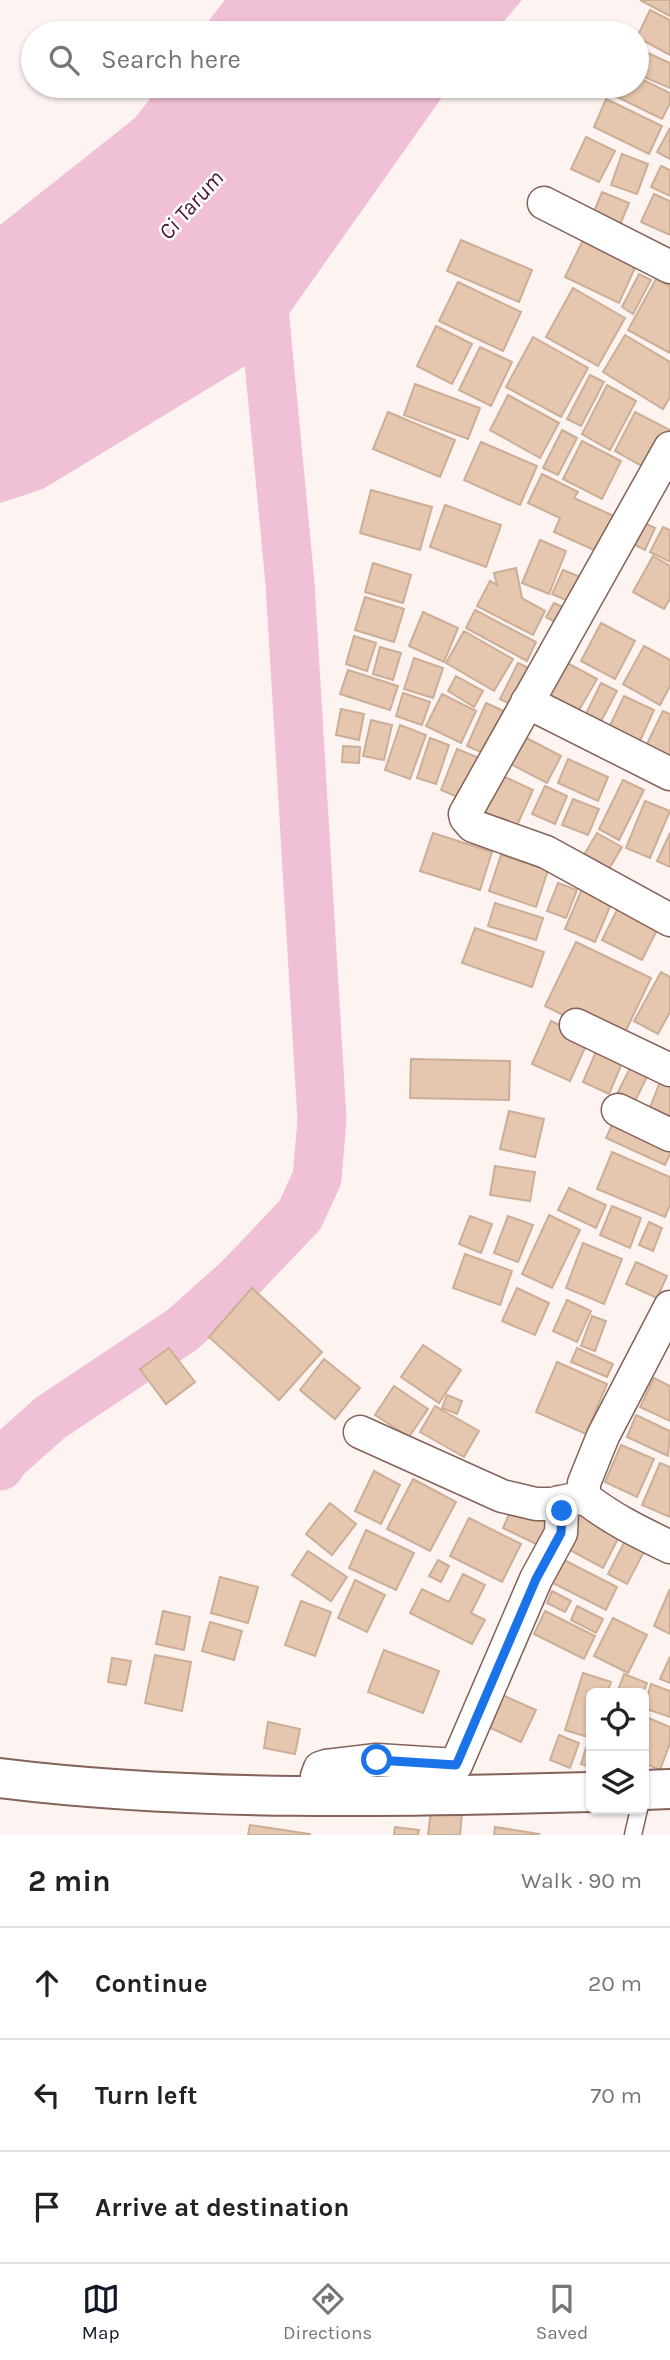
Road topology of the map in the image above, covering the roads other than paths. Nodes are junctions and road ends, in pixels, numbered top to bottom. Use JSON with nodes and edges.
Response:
{"nodes":[{"id":1,"x":544,"y":203,"type":"dead end"},
{"id":2,"x":670,"y":267,"type":"edge"},
{"id":3,"x":670,"y":448,"type":"edge"},
{"id":4,"x":527,"y":702,"type":"junction"},
{"id":5,"x":670,"y":774,"type":"edge"},
{"id":6,"x":670,"y":920,"type":"edge"},
{"id":7,"x":576,"y":1026,"type":"dead end"},
{"id":8,"x":670,"y":1070,"type":"edge"},
{"id":9,"x":618,"y":1110,"type":"dead end"},
{"id":10,"x":670,"y":1135,"type":"edge"},
{"id":11,"x":670,"y":1307,"type":"edge"},
{"id":12,"x":360,"y":1432,"type":"dead end"},
{"id":13,"x":571,"y":1500,"type":"junction"},
{"id":14,"x":670,"y":1547,"type":"edge"},
{"id":15,"x":8,"y":1779,"type":"edge"},
{"id":16,"x":670,"y":1789,"type":"edge"},
{"id":17,"x":649,"y":1790,"type":"edge"},
{"id":18,"x":586,"y":1792,"type":"edge"},
{"id":19,"x":316,"y":1795,"type":"junction"},
{"id":20,"x":638,"y":1814,"type":"edge"},
{"id":21,"x":634,"y":1835,"type":"edge"}],
"edges":[{"from":1,"to":2,"type":"street"},
{"from":3,"to":4,"type":"street"},
{"from":4,"to":5,"type":"street"},
{"from":4,"to":6,"type":"street"},
{"from":7,"to":8,"type":"street"},
{"from":9,"to":10,"type":"street"},
{"from":11,"to":13,"type":"street"},
{"from":12,"to":13,"type":"street"},
{"from":13,"to":14,"type":"street"},
{"from":13,"to":19,"type":"street"},
{"from":15,"to":19,"type":"main road"},
{"from":16,"to":17,"type":"main road"},
{"from":18,"to":19,"type":"main road"},
{"from":20,"to":21,"type":"lane"}]}
